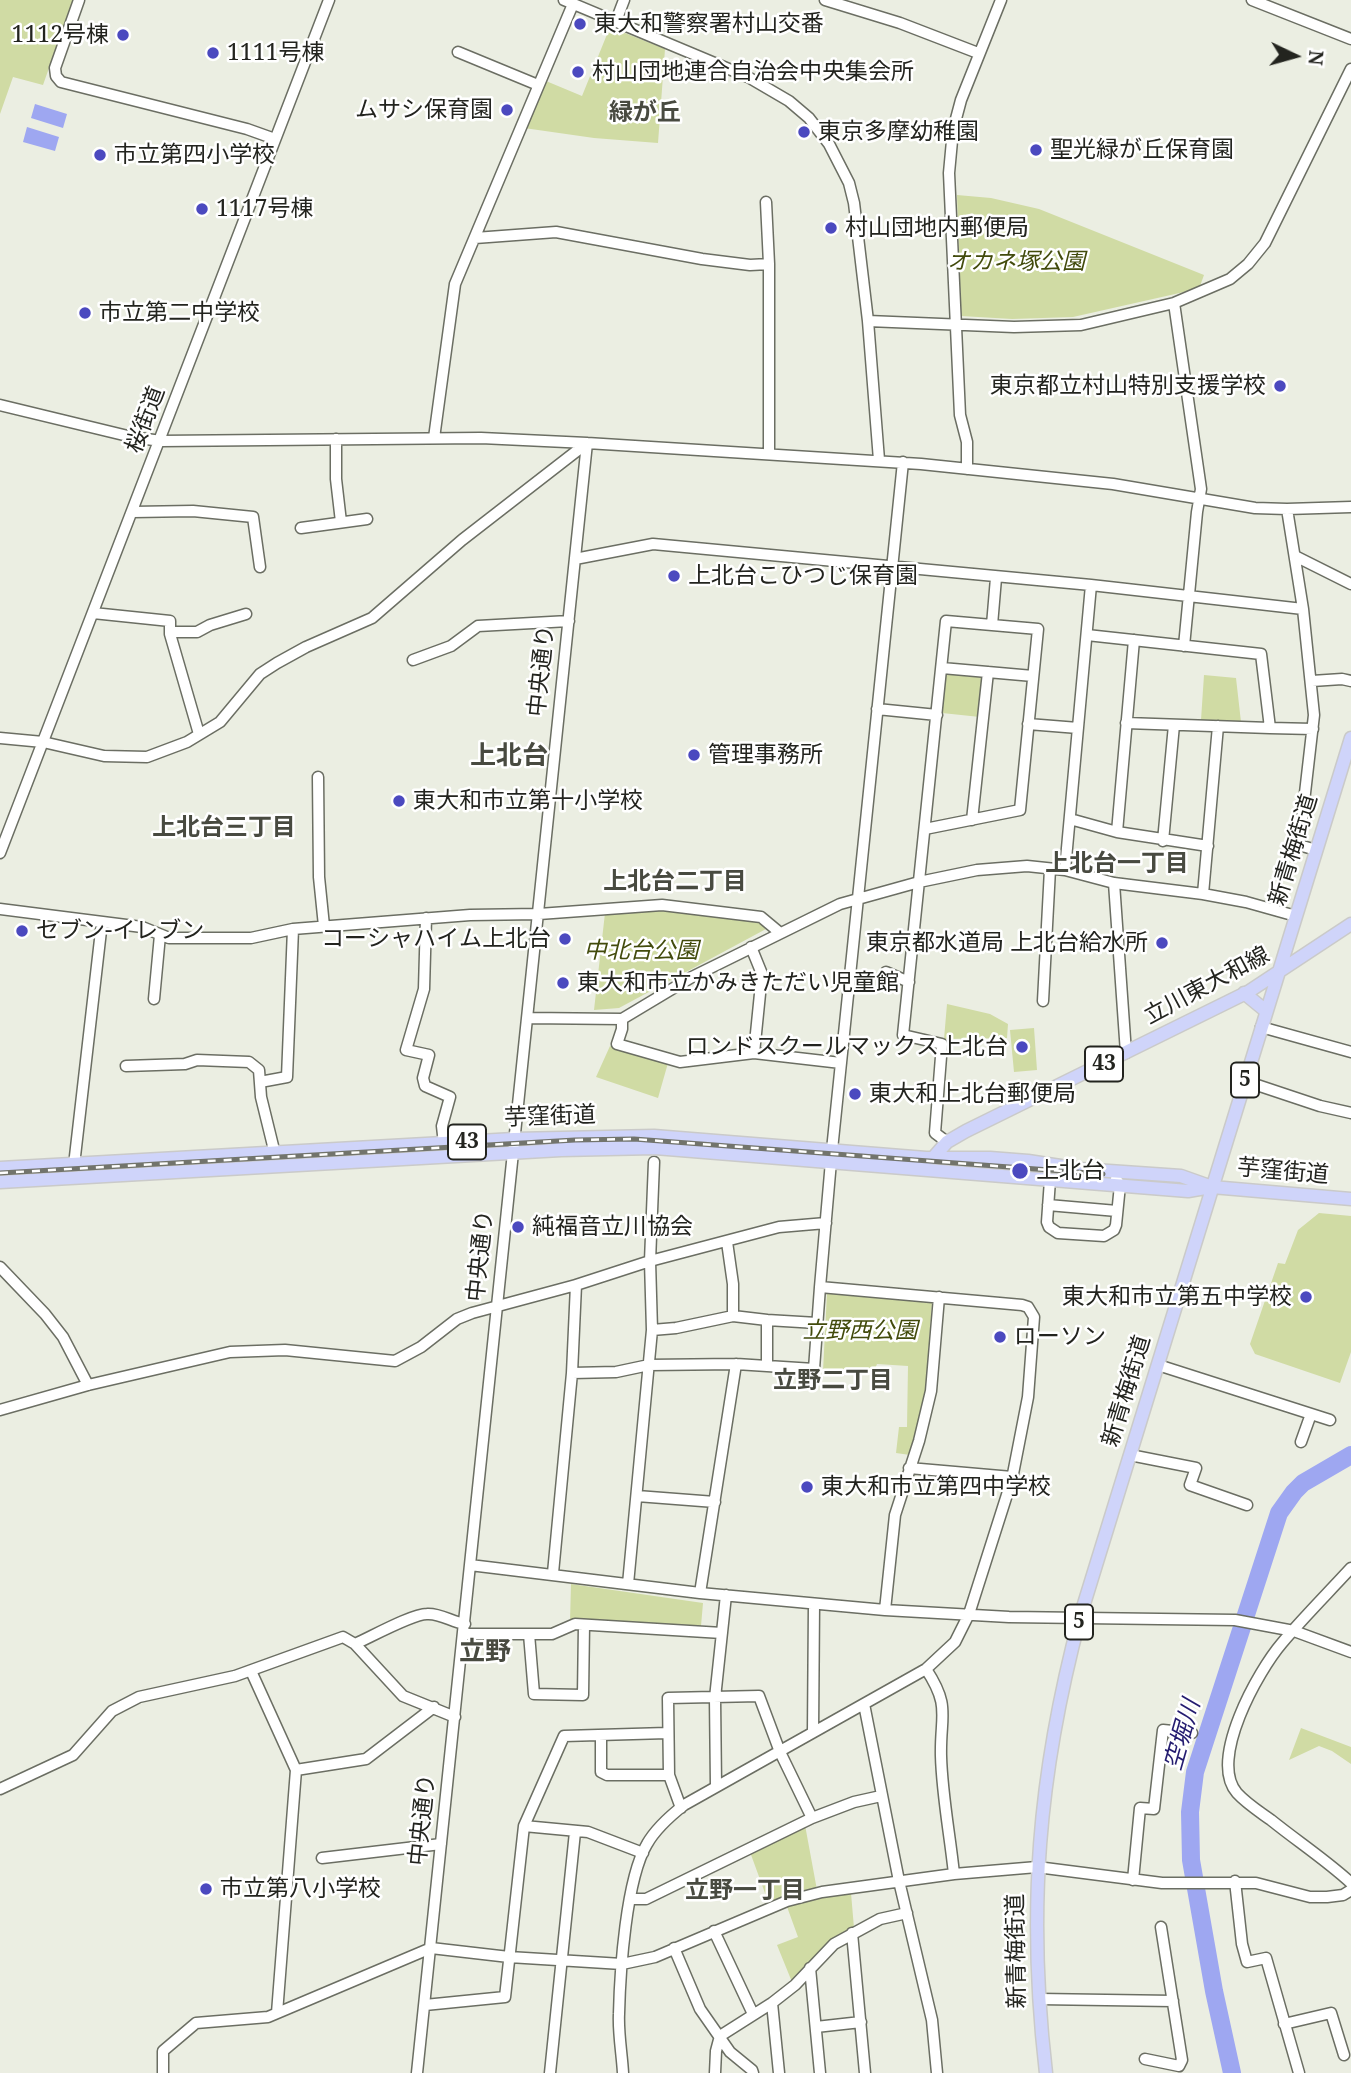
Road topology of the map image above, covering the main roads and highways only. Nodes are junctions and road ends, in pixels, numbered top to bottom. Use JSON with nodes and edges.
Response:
{"nodes":[{"id":1,"x":1351,"y":738,"type":"edge"},
{"id":2,"x":1351,"y":924,"type":"edge"},
{"id":3,"x":1278,"y":974,"type":"junction"},
{"id":4,"x":1244,"y":993,"type":"junction"},
{"id":5,"x":1266,"y":1011,"type":"junction"},
{"id":6,"x":513,"y":1146,"type":"junction"},
{"id":7,"x":933,"y":1164,"type":"junction"},
{"id":8,"x":0,"y":1168,"type":"edge"},
{"id":9,"x":0,"y":1182,"type":"edge"},
{"id":10,"x":1212,"y":1187,"type":"junction"},
{"id":11,"x":1351,"y":1199,"type":"edge"},
{"id":12,"x":1046,"y":2073,"type":"edge"}],
"edges":[{"from":1,"to":3,"type":"main road","name":"新青梅街道","number":"5"},
{"from":2,"to":3,"type":"main road","name":"立川東大和線","number":"43"},
{"from":3,"to":4,"type":"main road","name":"立川東大和線","number":"43"},
{"from":3,"to":5,"type":"main road","name":"新青梅街道","number":"5"},
{"from":4,"to":5,"type":"main road"},
{"from":4,"to":7,"type":"main road","name":"立川東大和線","number":"43"},
{"from":5,"to":10,"type":"main road","name":"新青梅街道","number":"5"},
{"from":6,"to":7,"type":"main road","name":"芋窪街道","number":"43"},
{"from":6,"to":8,"type":"main road","name":"芋窪街道","number":"43"},
{"from":6,"to":9,"type":"main road","name":"芋窪街道","number":"43"},
{"from":7,"to":10,"type":"main road","name":"芋窪街道","number":"43"},
{"from":7,"to":10,"type":"main road","name":"芋窪街道","number":"43"},
{"from":10,"to":11,"type":"main road","name":"芋窪街道","number":"43"},
{"from":10,"to":12,"type":"main road","name":"新青梅街道","number":"5"}]}
